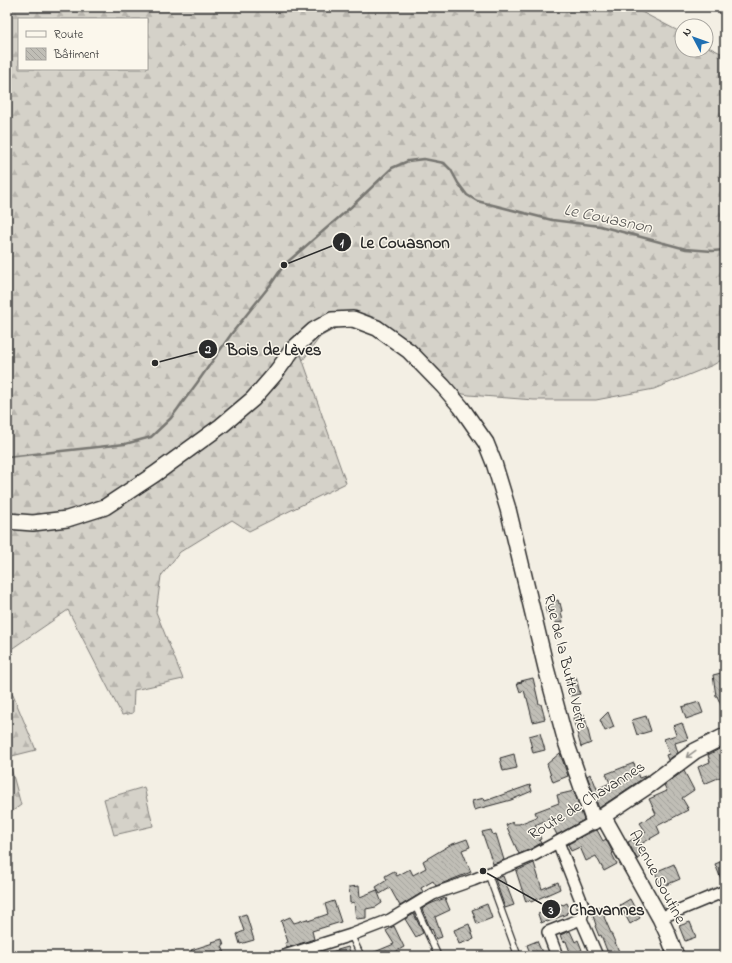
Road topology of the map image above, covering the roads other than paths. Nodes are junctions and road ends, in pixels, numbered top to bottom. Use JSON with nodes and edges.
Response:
{"nodes":[{"id":1,"x":7,"y":521,"type":"edge"},
{"id":2,"x":725,"y":736,"type":"edge"},
{"id":3,"x":598,"y":819,"type":"junction"},
{"id":4,"x":558,"y":842,"type":"junction"},
{"id":5,"x":488,"y":874,"type":"junction"},
{"id":6,"x":725,"y":891,"type":"edge"},
{"id":7,"x":414,"y":905,"type":"junction"},
{"id":8,"x":660,"y":918,"type":"junction"},
{"id":9,"x":580,"y":919,"type":"junction"},
{"id":10,"x":351,"y":935,"type":"junction"},
{"id":11,"x":284,"y":956,"type":"edge"},
{"id":12,"x":361,"y":956,"type":"edge"},
{"id":13,"x":438,"y":956,"type":"edge"},
{"id":14,"x":518,"y":956,"type":"edge"},
{"id":15,"x":557,"y":956,"type":"edge"},
{"id":16,"x":597,"y":956,"type":"edge"},
{"id":17,"x":676,"y":956,"type":"edge"}],
"edges":[{"from":1,"to":3,"type":"street","name":"Rue de la Butte Verte"},
{"from":2,"to":3,"type":"street","name":"Route de Chavannes","one_way":true},
{"from":3,"to":4,"type":"street","name":"Route de Chavannes"},
{"from":3,"to":8,"type":"street","name":"Avenue Soutine"},
{"from":4,"to":5,"type":"street","name":"Route de Chavannes"},
{"from":4,"to":9,"type":"street"},
{"from":5,"to":7,"type":"street","name":"Route de Chavannes"},
{"from":5,"to":14,"type":"lane"},
{"from":6,"to":8,"type":"street"},
{"from":7,"to":10,"type":"street","name":"Route de Chavannes"},
{"from":7,"to":13,"type":"lane"},
{"from":8,"to":17,"type":"street","name":"Avenue Soutine"},
{"from":9,"to":15,"type":"street"},
{"from":9,"to":16,"type":"street"},
{"from":10,"to":11,"type":"street","name":"Route de Chavannes"},
{"from":10,"to":12,"type":"lane"}]}
